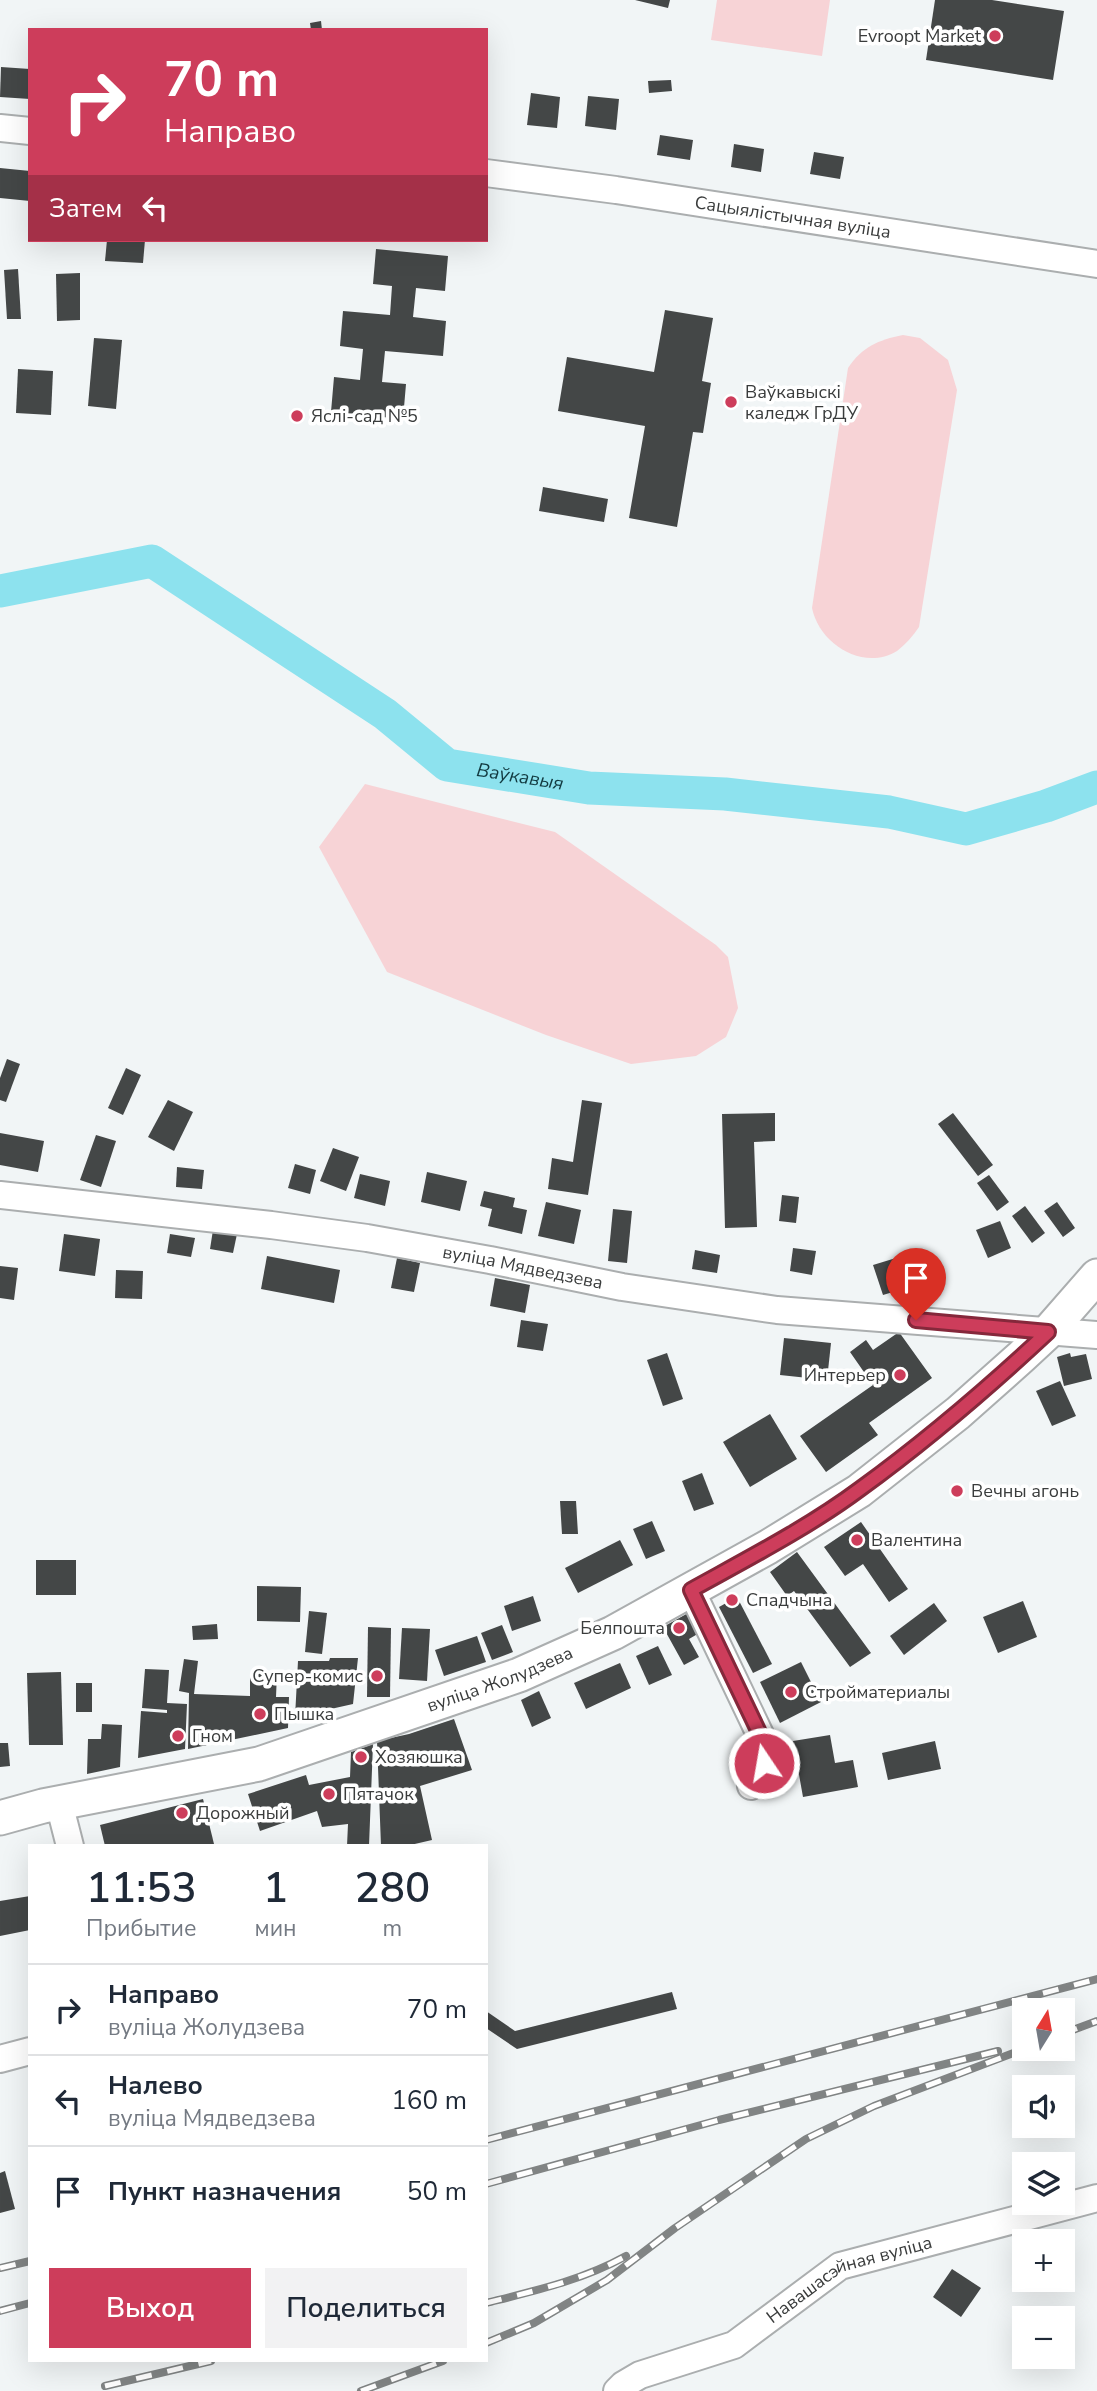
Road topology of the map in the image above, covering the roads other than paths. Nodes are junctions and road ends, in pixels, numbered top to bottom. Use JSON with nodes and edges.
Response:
{"nodes":[{"id":1,"x":0,"y":128,"type":"edge"},
{"id":2,"x":28,"y":131,"type":"edge"},
{"id":3,"x":488,"y":173,"type":"edge"},
{"id":4,"x":1097,"y":264,"type":"edge"},
{"id":5,"x":0,"y":1195,"type":"edge"},
{"id":6,"x":1097,"y":1276,"type":"edge"},
{"id":7,"x":1048,"y":1332,"type":"junction"},
{"id":8,"x":1097,"y":1335,"type":"edge"},
{"id":9,"x":691,"y":1590,"type":"junction"},
{"id":10,"x":751,"y":1786,"type":"dead end"},
{"id":11,"x":59,"y":1803,"type":"junction"},
{"id":12,"x":0,"y":1818,"type":"edge"},
{"id":13,"x":69,"y":1844,"type":"edge"},
{"id":14,"x":28,"y":2051,"type":"edge"},
{"id":15,"x":0,"y":2059,"type":"edge"},
{"id":16,"x":1097,"y":2197,"type":"edge"},
{"id":17,"x":617,"y":2391,"type":"edge"}],
"edges":[{"from":1,"to":2,"type":"street"},
{"from":3,"to":4,"type":"street","name":"Сацыялістычная вуліца"},
{"from":5,"to":7,"type":"street","name":"вуліца Мядведзева"},
{"from":6,"to":7,"type":"main road","name":"вуліца Жолудзева"},
{"from":7,"to":8,"type":"street","name":"вуліца Мядведзева"},
{"from":7,"to":9,"type":"main road","name":"вуліца Жолудзева"},
{"from":9,"to":10,"type":"street"},
{"from":9,"to":11,"type":"main road","name":"вуліца Жолудзева"},
{"from":11,"to":12,"type":"main road","name":"вуліца Жолудзева"},
{"from":11,"to":13,"type":"street"},
{"from":14,"to":15,"type":"street"},
{"from":16,"to":17,"type":"street","name":"Навашасэйная вуліца"}]}
